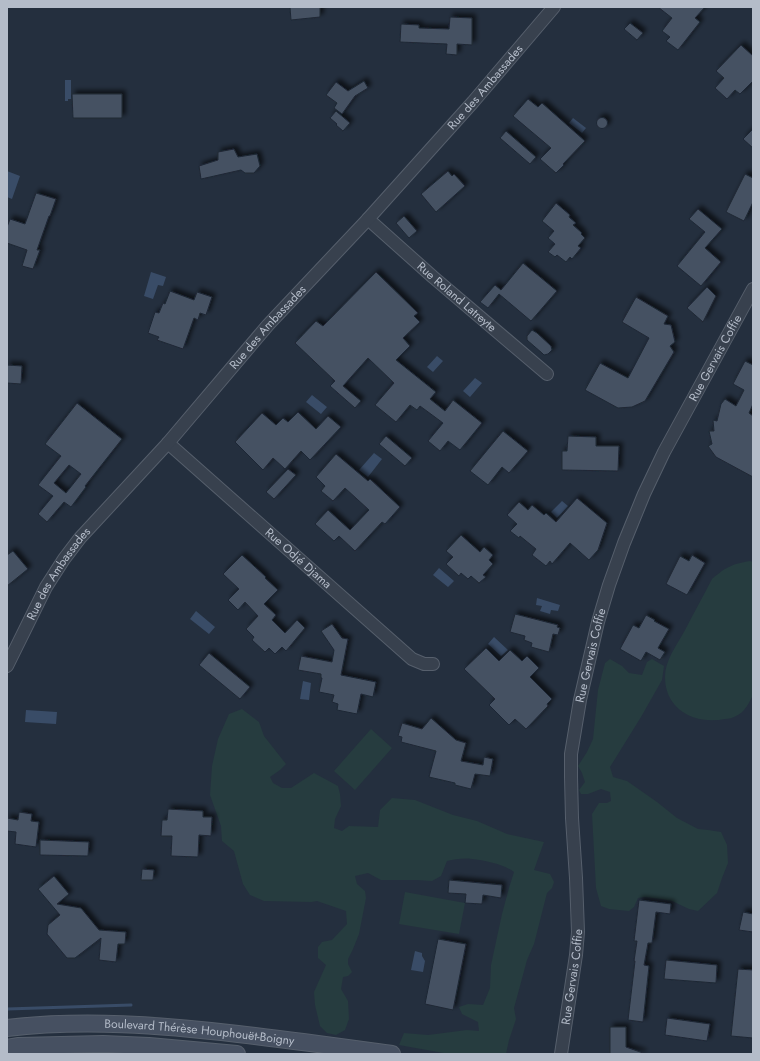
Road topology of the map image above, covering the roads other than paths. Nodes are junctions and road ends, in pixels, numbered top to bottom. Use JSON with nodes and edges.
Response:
{"nodes":[{"id":1,"x":554,"y":7,"type":"edge"},
{"id":2,"x":368,"y":219,"type":"junction"},
{"id":3,"x":753,"y":289,"type":"edge"},
{"id":4,"x":547,"y":374,"type":"dead end"},
{"id":5,"x":168,"y":443,"type":"junction"},
{"id":6,"x":433,"y":664,"type":"dead end"},
{"id":7,"x":7,"y":666,"type":"edge"},
{"id":8,"x":7,"y":1028,"type":"edge"},
{"id":9,"x":15,"y":1049,"type":"edge"},
{"id":10,"x":237,"y":1054,"type":"edge"},
{"id":11,"x":392,"y":1054,"type":"edge"},
{"id":12,"x":561,"y":1054,"type":"edge"}],
"edges":[{"from":1,"to":2,"type":"street","name":"Rue des Ambassades"},
{"from":2,"to":4,"type":"street","name":"Rue Roland Latreyte"},
{"from":2,"to":5,"type":"street","name":"Rue des Ambassades"},
{"from":3,"to":12,"type":"street","name":"Rue Gervais Coffie"},
{"from":5,"to":6,"type":"street","name":"Rue Odjé Djama"},
{"from":5,"to":7,"type":"street","name":"Rue des Ambassades"},
{"from":8,"to":11,"type":"main road","name":"Boulevard Thérèse Houphouët-Boigny"},
{"from":9,"to":10,"type":"main road","name":"Boulevard Thérèse Houphouët-Boigny"}]}
